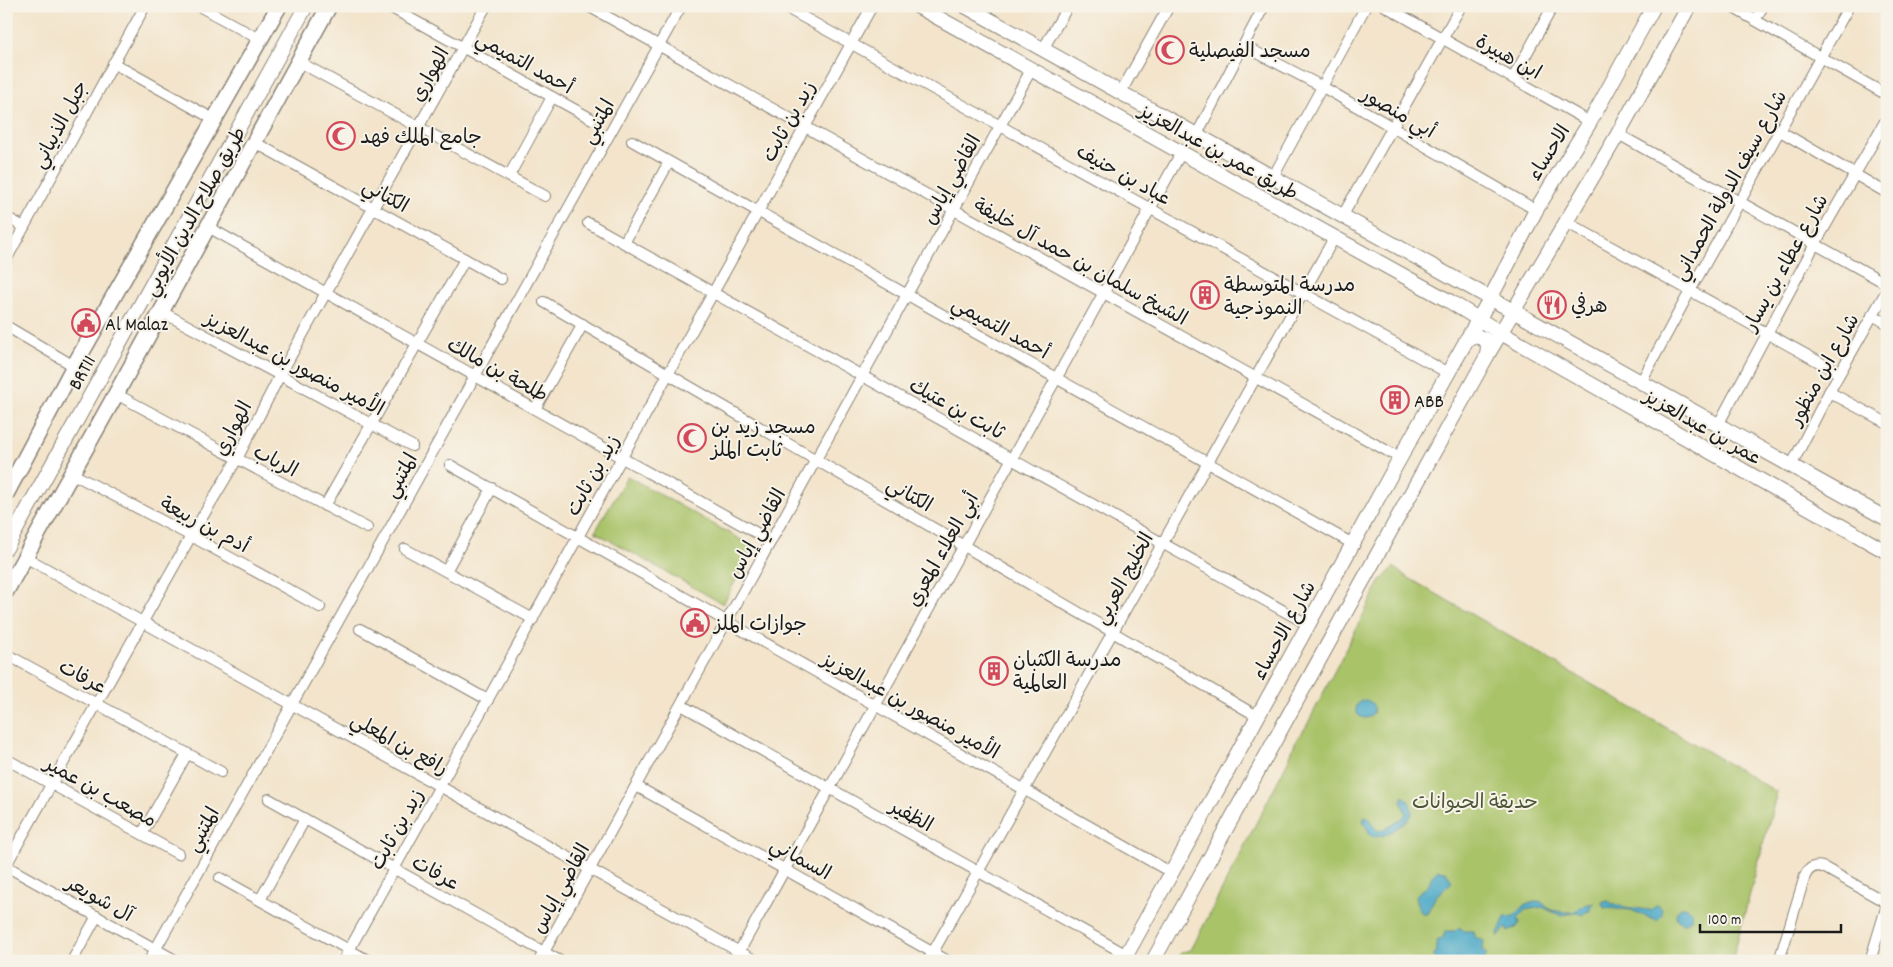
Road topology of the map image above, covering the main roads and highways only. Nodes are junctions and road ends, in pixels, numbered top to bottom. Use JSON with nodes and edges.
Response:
{"nodes":[{"id":1,"x":280,"y":6,"type":"edge"},
{"id":2,"x":306,"y":6,"type":"edge"},
{"id":3,"x":329,"y":6,"type":"edge"},
{"id":4,"x":917,"y":6,"type":"edge"},
{"id":5,"x":1654,"y":6,"type":"edge"},
{"id":6,"x":1689,"y":6,"type":"edge"},
{"id":7,"x":973,"y":8,"type":"edge"},
{"id":8,"x":1500,"y":278,"type":"junction"},
{"id":9,"x":1467,"y":284,"type":"junction"},
{"id":10,"x":1523,"y":294,"type":"junction"},
{"id":11,"x":1491,"y":297,"type":"junction"},
{"id":12,"x":1449,"y":301,"type":"junction"},
{"id":13,"x":1514,"y":310,"type":"junction"},
{"id":14,"x":1478,"y":318,"type":"junction"},
{"id":15,"x":1538,"y":324,"type":"junction"},
{"id":16,"x":1501,"y":333,"type":"junction"},
{"id":17,"x":1466,"y":340,"type":"junction"},
{"id":18,"x":1519,"y":343,"type":"junction"},
{"id":19,"x":1487,"y":356,"type":"junction"},
{"id":20,"x":6,"y":494,"type":"edge"},
{"id":21,"x":1887,"y":519,"type":"edge"},
{"id":22,"x":6,"y":548,"type":"edge"},
{"id":23,"x":1887,"y":552,"type":"edge"},
{"id":24,"x":6,"y":592,"type":"edge"},
{"id":25,"x":1125,"y":958,"type":"edge"},
{"id":26,"x":1153,"y":961,"type":"edge"}],
"edges":[{"from":1,"to":20,"type":"main road","name":"طريق صلاح الدين الأيوبي"},
{"from":2,"to":22,"type":"main road","name":"BRT11"},
{"from":3,"to":24,"type":"main road","name":"طريق صلاح الدين الأيوبي"},
{"from":4,"to":12,"type":"main road","name":"طريق عمر بن عبدالعزيز"},
{"from":5,"to":8,"type":"main road","name":"الاحساء"},
{"from":6,"to":10,"type":"main road"},
{"from":7,"to":9,"type":"main road","name":"طريق عمر بن عبدالعزيز"},
{"from":8,"to":10,"type":"main road"},
{"from":8,"to":11,"type":"main road","name":"الاحساء"},
{"from":9,"to":11,"type":"main road","name":"طريق عمر بن عبدالعزيز"},
{"from":9,"to":12,"type":"main road"},
{"from":10,"to":13,"type":"main road"},
{"from":11,"to":13,"type":"main road","name":"طريق عمر بن عبدالعزيز"},
{"from":11,"to":14,"type":"main road","name":"الاحساء"},
{"from":12,"to":14,"type":"main road","name":"طريق عمر بن عبدالعزيز"},
{"from":13,"to":15,"type":"main road","name":"عمر بن عبدالعزيز"},
{"from":13,"to":16,"type":"main road"},
{"from":14,"to":16,"type":"main road","name":"طريق عمر بن عبدالعزيز"},
{"from":14,"to":17,"type":"main road","name":"شارع الاحساء"},
{"from":15,"to":18,"type":"main road"},
{"from":15,"to":21,"type":"main road","name":"عمر بن عبدالعزيز"},
{"from":16,"to":18,"type":"main road","name":"عمر بن عبدالعزيز"},
{"from":16,"to":19,"type":"main road"},
{"from":17,"to":19,"type":"main road"},
{"from":17,"to":25,"type":"main road","name":"شارع الاحساء"},
{"from":18,"to":23,"type":"main road","name":"عمر بن عبدالعزيز"},
{"from":19,"to":26,"type":"main road"}]}
